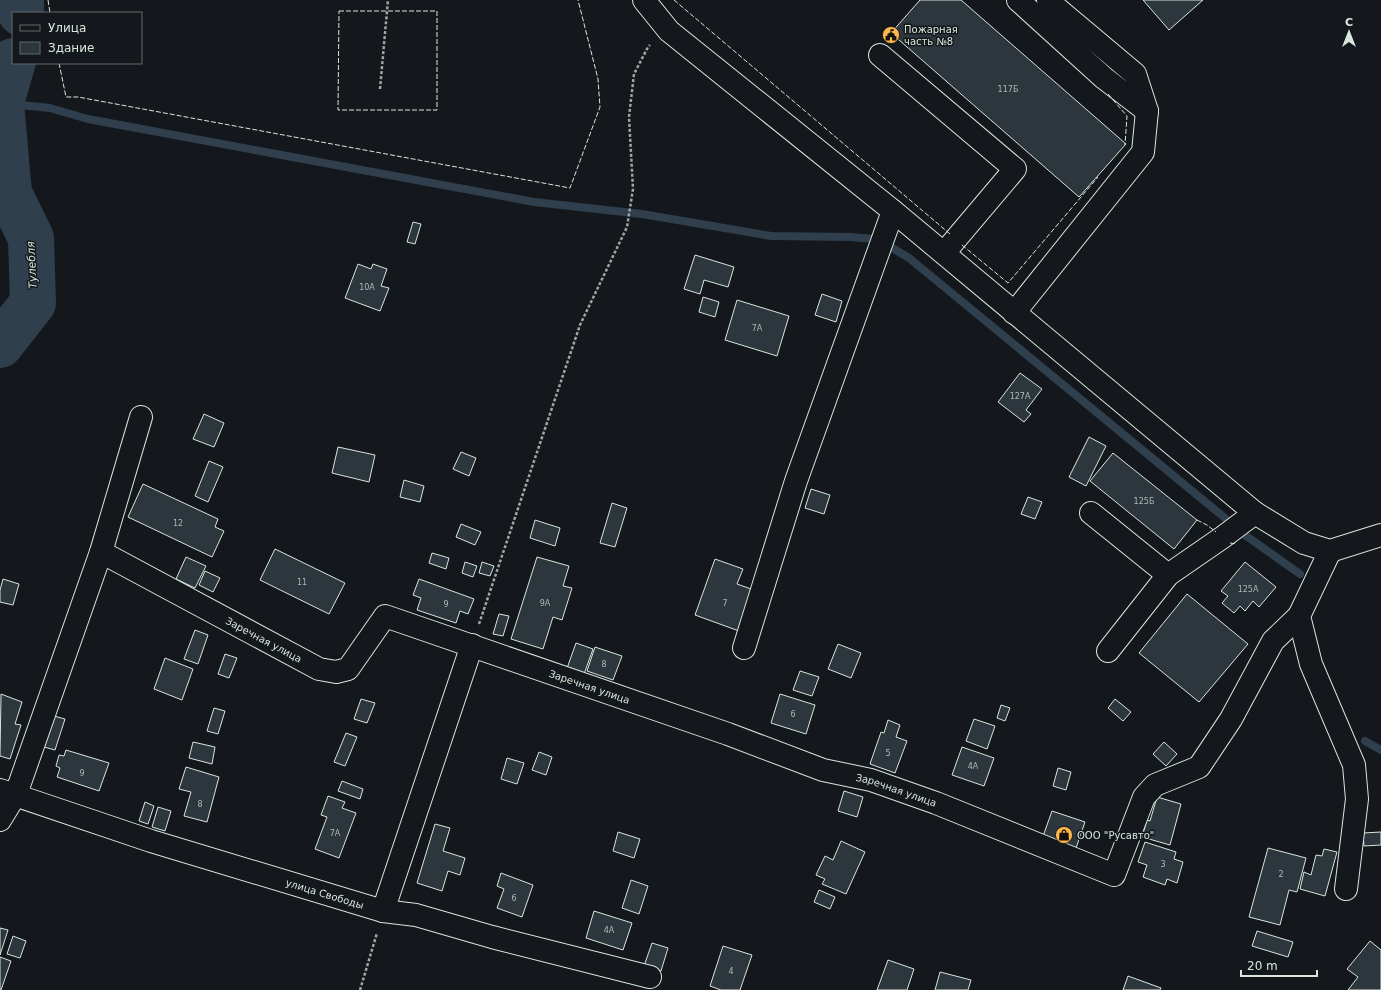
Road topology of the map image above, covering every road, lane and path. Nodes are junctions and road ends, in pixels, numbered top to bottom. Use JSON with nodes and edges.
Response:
{"nodes":[{"id":1,"x":388,"y":0,"type":"edge"},
{"id":2,"x":644,"y":0,"type":"edge"},
{"id":3,"x":1018,"y":0,"type":"edge"},
{"id":4,"x":1048,"y":0,"type":"edge"},
{"id":5,"x":669,"y":31,"type":"junction"},
{"id":6,"x":880,"y":55,"type":"dead end"},
{"id":7,"x":380,"y":89,"type":"dead end"},
{"id":8,"x":1147,"y":111,"type":"junction"},
{"id":9,"x":893,"y":211,"type":"junction"},
{"id":10,"x":944,"y":253,"type":"junction"},
{"id":11,"x":1014,"y":313,"type":"junction"},
{"id":12,"x":140,"y":417,"type":"dead end"},
{"id":13,"x":1091,"y":513,"type":"dead end"},
{"id":14,"x":1255,"y":513,"type":"junction"},
{"id":15,"x":1381,"y":535,"type":"edge"},
{"id":16,"x":1330,"y":551,"type":"junction"},
{"id":17,"x":101,"y":552,"type":"junction"},
{"id":18,"x":1168,"y":575,"type":"junction"},
{"id":19,"x":1299,"y":616,"type":"junction"},
{"id":20,"x":472,"y":645,"type":"junction"},
{"id":21,"x":744,"y":648,"type":"dead end"},
{"id":22,"x":1108,"y":651,"type":"dead end"},
{"id":23,"x":8,"y":792,"type":"edge"},
{"id":24,"x":0,"y":820,"type":"edge"},
{"id":25,"x":1346,"y":889,"type":"dead end"},
{"id":26,"x":383,"y":911,"type":"junction"},
{"id":27,"x":650,"y":977,"type":"dead end"},
{"id":28,"x":360,"y":990,"type":"edge"}],
"edges":[{"from":1,"to":7,"type":"path"},
{"from":2,"to":5,"type":"street"},
{"from":3,"to":8,"type":"street"},
{"from":4,"to":8,"type":"street"},
{"from":5,"to":9,"type":"street"},
{"from":5,"to":20,"type":"path"},
{"from":6,"to":10,"type":"street"},
{"from":8,"to":11,"type":"street"},
{"from":9,"to":10,"type":"street"},
{"from":9,"to":21,"type":"street"},
{"from":10,"to":11,"type":"street"},
{"from":11,"to":14,"type":"street"},
{"from":12,"to":17,"type":"street"},
{"from":13,"to":18,"type":"street"},
{"from":14,"to":16,"type":"street"},
{"from":14,"to":18,"type":"street"},
{"from":15,"to":16,"type":"street"},
{"from":16,"to":19,"type":"street"},
{"from":17,"to":20,"type":"street","name":"Заречная улица"},
{"from":17,"to":23,"type":"street"},
{"from":18,"to":22,"type":"street"},
{"from":19,"to":20,"type":"street","name":"Заречная улица"},
{"from":19,"to":25,"type":"street"},
{"from":20,"to":26,"type":"street"},
{"from":23,"to":24,"type":"street"},
{"from":23,"to":26,"type":"street","name":"улица Свободы"},
{"from":26,"to":27,"type":"street","name":"улица Свободы"},
{"from":26,"to":28,"type":"path"}]}
